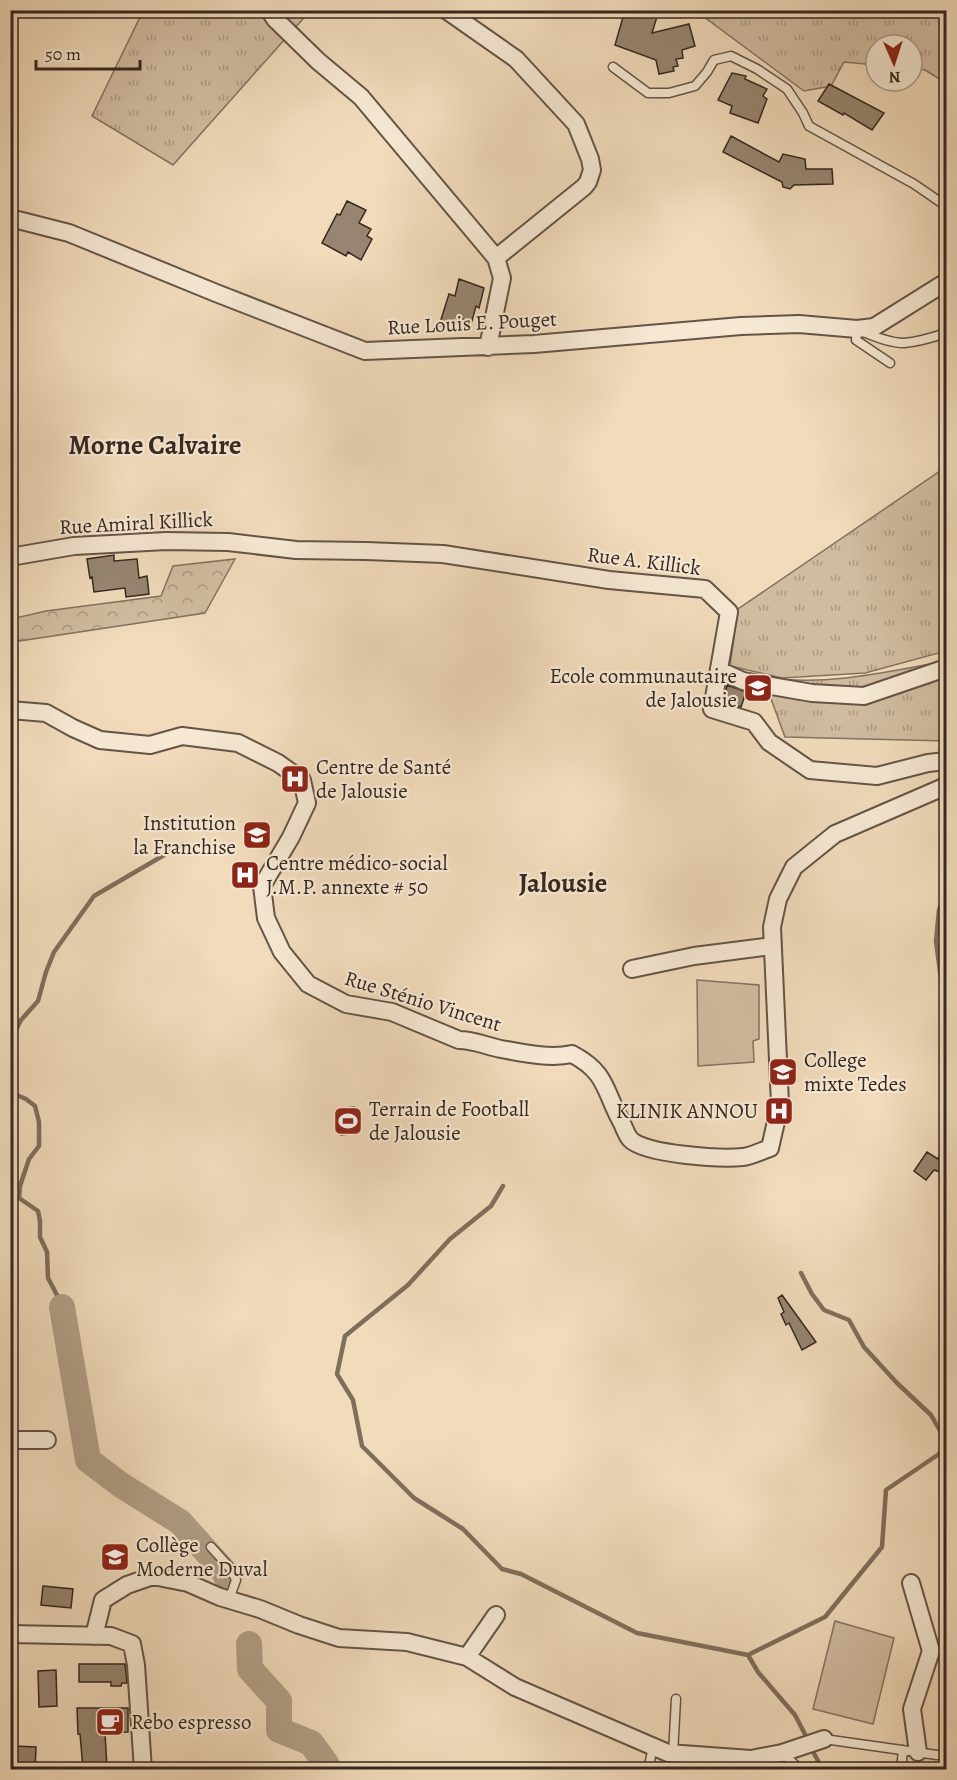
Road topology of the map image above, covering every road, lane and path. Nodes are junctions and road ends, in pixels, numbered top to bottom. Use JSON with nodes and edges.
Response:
{"nodes":[{"id":1,"x":269,"y":10,"type":"edge"},
{"id":2,"x":446,"y":10,"type":"edge"},
{"id":3,"x":613,"y":67,"type":"dead end"},
{"id":4,"x":946,"y":206,"type":"edge"},
{"id":5,"x":13,"y":214,"type":"edge"},
{"id":6,"x":496,"y":258,"type":"junction"},
{"id":7,"x":946,"y":282,"type":"edge"},
{"id":8,"x":857,"y":329,"type":"junction"},
{"id":9,"x":946,"y":333,"type":"edge"},
{"id":10,"x":488,"y":347,"type":"junction"},
{"id":11,"x":890,"y":363,"type":"dead end"},
{"id":12,"x":228,"y":542,"type":"joint"},
{"id":13,"x":10,"y":557,"type":"edge"},
{"id":14,"x":946,"y":668,"type":"edge"},
{"id":15,"x":719,"y":670,"type":"junction"},
{"id":16,"x":10,"y":710,"type":"edge"},
{"id":17,"x":946,"y":761,"type":"edge"},
{"id":18,"x":946,"y":786,"type":"edge"},
{"id":19,"x":772,"y":946,"type":"junction"},
{"id":20,"x":632,"y":969,"type":"dead end"},
{"id":21,"x":10,"y":1440,"type":"edge"},
{"id":22,"x":47,"y":1440,"type":"dead end"},
{"id":23,"x":211,"y":1547,"type":"dead end"},
{"id":24,"x":911,"y":1583,"type":"dead end"},
{"id":25,"x":229,"y":1600,"type":"junction"},
{"id":26,"x":496,"y":1615,"type":"dead end"},
{"id":27,"x":10,"y":1634,"type":"edge"},
{"id":28,"x":94,"y":1636,"type":"junction"},
{"id":29,"x":467,"y":1657,"type":"junction"},
{"id":30,"x":676,"y":1699,"type":"dead end"},
{"id":31,"x":824,"y":1738,"type":"joint"},
{"id":32,"x":653,"y":1747,"type":"junction"},
{"id":33,"x":910,"y":1751,"type":"junction"},
{"id":34,"x":782,"y":1753,"type":"junction"},
{"id":35,"x":673,"y":1754,"type":"junction"},
{"id":36,"x":946,"y":1755,"type":"edge"},
{"id":37,"x":143,"y":1770,"type":"edge"},
{"id":38,"x":648,"y":1770,"type":"edge"},
{"id":39,"x":801,"y":1770,"type":"edge"},
{"id":40,"x":901,"y":1770,"type":"edge"}],
"edges":[{"from":1,"to":6,"type":"street"},
{"from":2,"to":6,"type":"street"},
{"from":3,"to":4,"type":"lane"},
{"from":5,"to":10,"type":"street","name":"Rue Louis E. Pouget"},
{"from":6,"to":10,"type":"street"},
{"from":7,"to":8,"type":"street","name":"Rue Louis E. Pouget"},
{"from":8,"to":9,"type":"lane"},
{"from":8,"to":10,"type":"street","name":"Rue Louis E. Pouget"},
{"from":8,"to":11,"type":"lane"},
{"from":12,"to":13,"type":"street","name":"Rue Amiral Killick"},
{"from":12,"to":15,"type":"street","name":"Rue A. Killick"},
{"from":14,"to":15,"type":"street"},
{"from":15,"to":17,"type":"street","name":"Rue A. Killick"},
{"from":16,"to":19,"type":"street","name":"Rue Sténio Vincent"},
{"from":18,"to":19,"type":"street","name":"Rue Sténio Vincent"},
{"from":19,"to":20,"type":"street"},
{"from":21,"to":22,"type":"street"},
{"from":23,"to":25,"type":"lane"},
{"from":24,"to":33,"type":"street"},
{"from":25,"to":28,"type":"street"},
{"from":25,"to":29,"type":"street"},
{"from":26,"to":29,"type":"street"},
{"from":27,"to":28,"type":"street"},
{"from":28,"to":37,"type":"street"},
{"from":29,"to":32,"type":"street"},
{"from":30,"to":35,"type":"lane"},
{"from":31,"to":33,"type":"lane"},
{"from":31,"to":34,"type":"street"},
{"from":32,"to":35,"type":"street"},
{"from":32,"to":38,"type":"lane"},
{"from":33,"to":36,"type":"lane"},
{"from":33,"to":40,"type":"lane"},
{"from":34,"to":35,"type":"street"},
{"from":34,"to":39,"type":"lane"}]}
